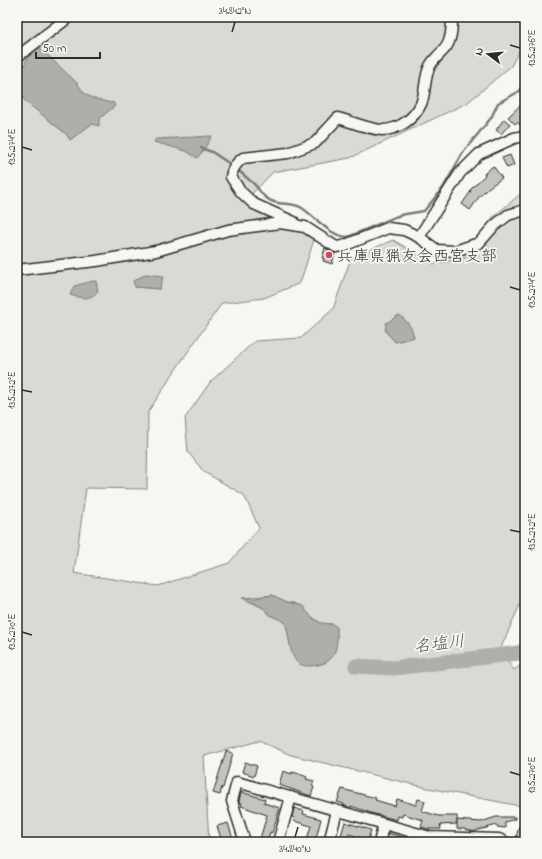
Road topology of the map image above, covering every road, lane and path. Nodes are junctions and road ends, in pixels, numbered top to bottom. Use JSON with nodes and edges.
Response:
{"nodes":[{"id":1,"x":69,"y":17,"type":"edge"},
{"id":2,"x":452,"y":17,"type":"edge"},
{"id":3,"x":17,"y":57,"type":"edge"},
{"id":4,"x":525,"y":136,"type":"edge"},
{"id":5,"x":525,"y":210,"type":"edge"},
{"id":6,"x":304,"y":227,"type":"junction"},
{"id":7,"x":419,"y":237,"type":"junction"},
{"id":8,"x":17,"y":270,"type":"edge"},
{"id":9,"x":291,"y":797,"type":"junction"},
{"id":10,"x":337,"y":810,"type":"junction"},
{"id":11,"x":384,"y":824,"type":"junction"},
{"id":12,"x":429,"y":840,"type":"edge"},
{"id":13,"x":468,"y":840,"type":"edge"},
{"id":14,"x":244,"y":842,"type":"edge"},
{"id":15,"x":278,"y":842,"type":"edge"},
{"id":16,"x":328,"y":842,"type":"edge"},
{"id":17,"x":379,"y":842,"type":"edge"},
{"id":18,"x":505,"y":842,"type":"edge"}],
"edges":[{"from":1,"to":3,"type":"street"},
{"from":2,"to":6,"type":"street"},
{"from":4,"to":7,"type":"street"},
{"from":5,"to":7,"type":"street"},
{"from":6,"to":7,"type":"street"},
{"from":6,"to":8,"type":"street"},
{"from":9,"to":10,"type":"street"},
{"from":9,"to":14,"type":"street"},
{"from":9,"to":15,"type":"street"},
{"from":10,"to":11,"type":"street"},
{"from":10,"to":16,"type":"street"},
{"from":11,"to":12,"type":"street"},
{"from":11,"to":17,"type":"street"},
{"from":12,"to":13,"type":"street"},
{"from":13,"to":18,"type":"street"}]}
